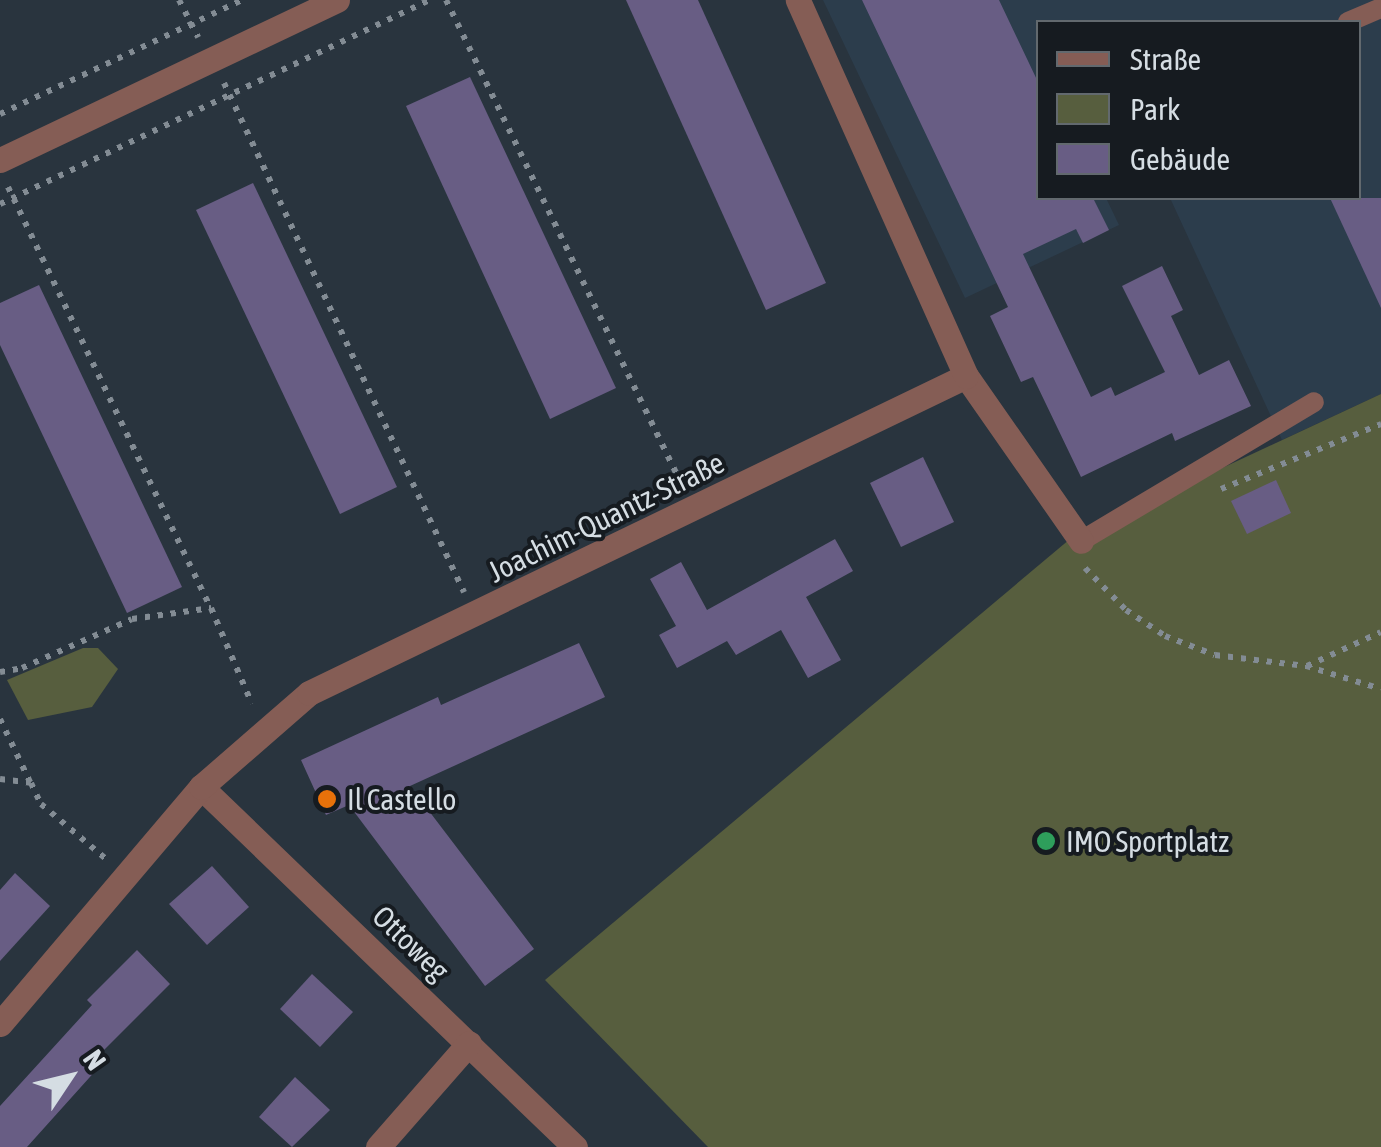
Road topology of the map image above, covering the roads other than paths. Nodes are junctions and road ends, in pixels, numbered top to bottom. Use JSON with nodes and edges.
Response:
{"nodes":[{"id":1,"x":337,"y":0,"type":"edge"},
{"id":2,"x":798,"y":0,"type":"edge"},
{"id":3,"x":1381,"y":8,"type":"edge"},
{"id":4,"x":1353,"y":20,"type":"edge"},
{"id":5,"x":3,"y":172,"type":"edge"},
{"id":6,"x":966,"y":376,"type":"junction"},
{"id":7,"x":1314,"y":402,"type":"dead end"},
{"id":8,"x":1081,"y":541,"type":"joint"},
{"id":9,"x":201,"y":786,"type":"junction"},
{"id":10,"x":0,"y":1024,"type":"edge"},
{"id":11,"x":468,"y":1042,"type":"junction"},
{"id":12,"x":378,"y":1147,"type":"edge"},
{"id":13,"x":575,"y":1147,"type":"edge"}],
"edges":[{"from":1,"to":5,"type":"street"},
{"from":2,"to":6,"type":"street"},
{"from":3,"to":4,"type":"lane"},
{"from":6,"to":8,"type":"street"},
{"from":6,"to":9,"type":"street","name":"Joachim-Quantz-Straße"},
{"from":7,"to":8,"type":"lane"},
{"from":9,"to":10,"type":"street","name":"Joachim-Quantz-Straße"},
{"from":9,"to":11,"type":"street","name":"Ottoweg"},
{"from":11,"to":12,"type":"street"},
{"from":11,"to":13,"type":"street","name":"Ottoweg"}]}
